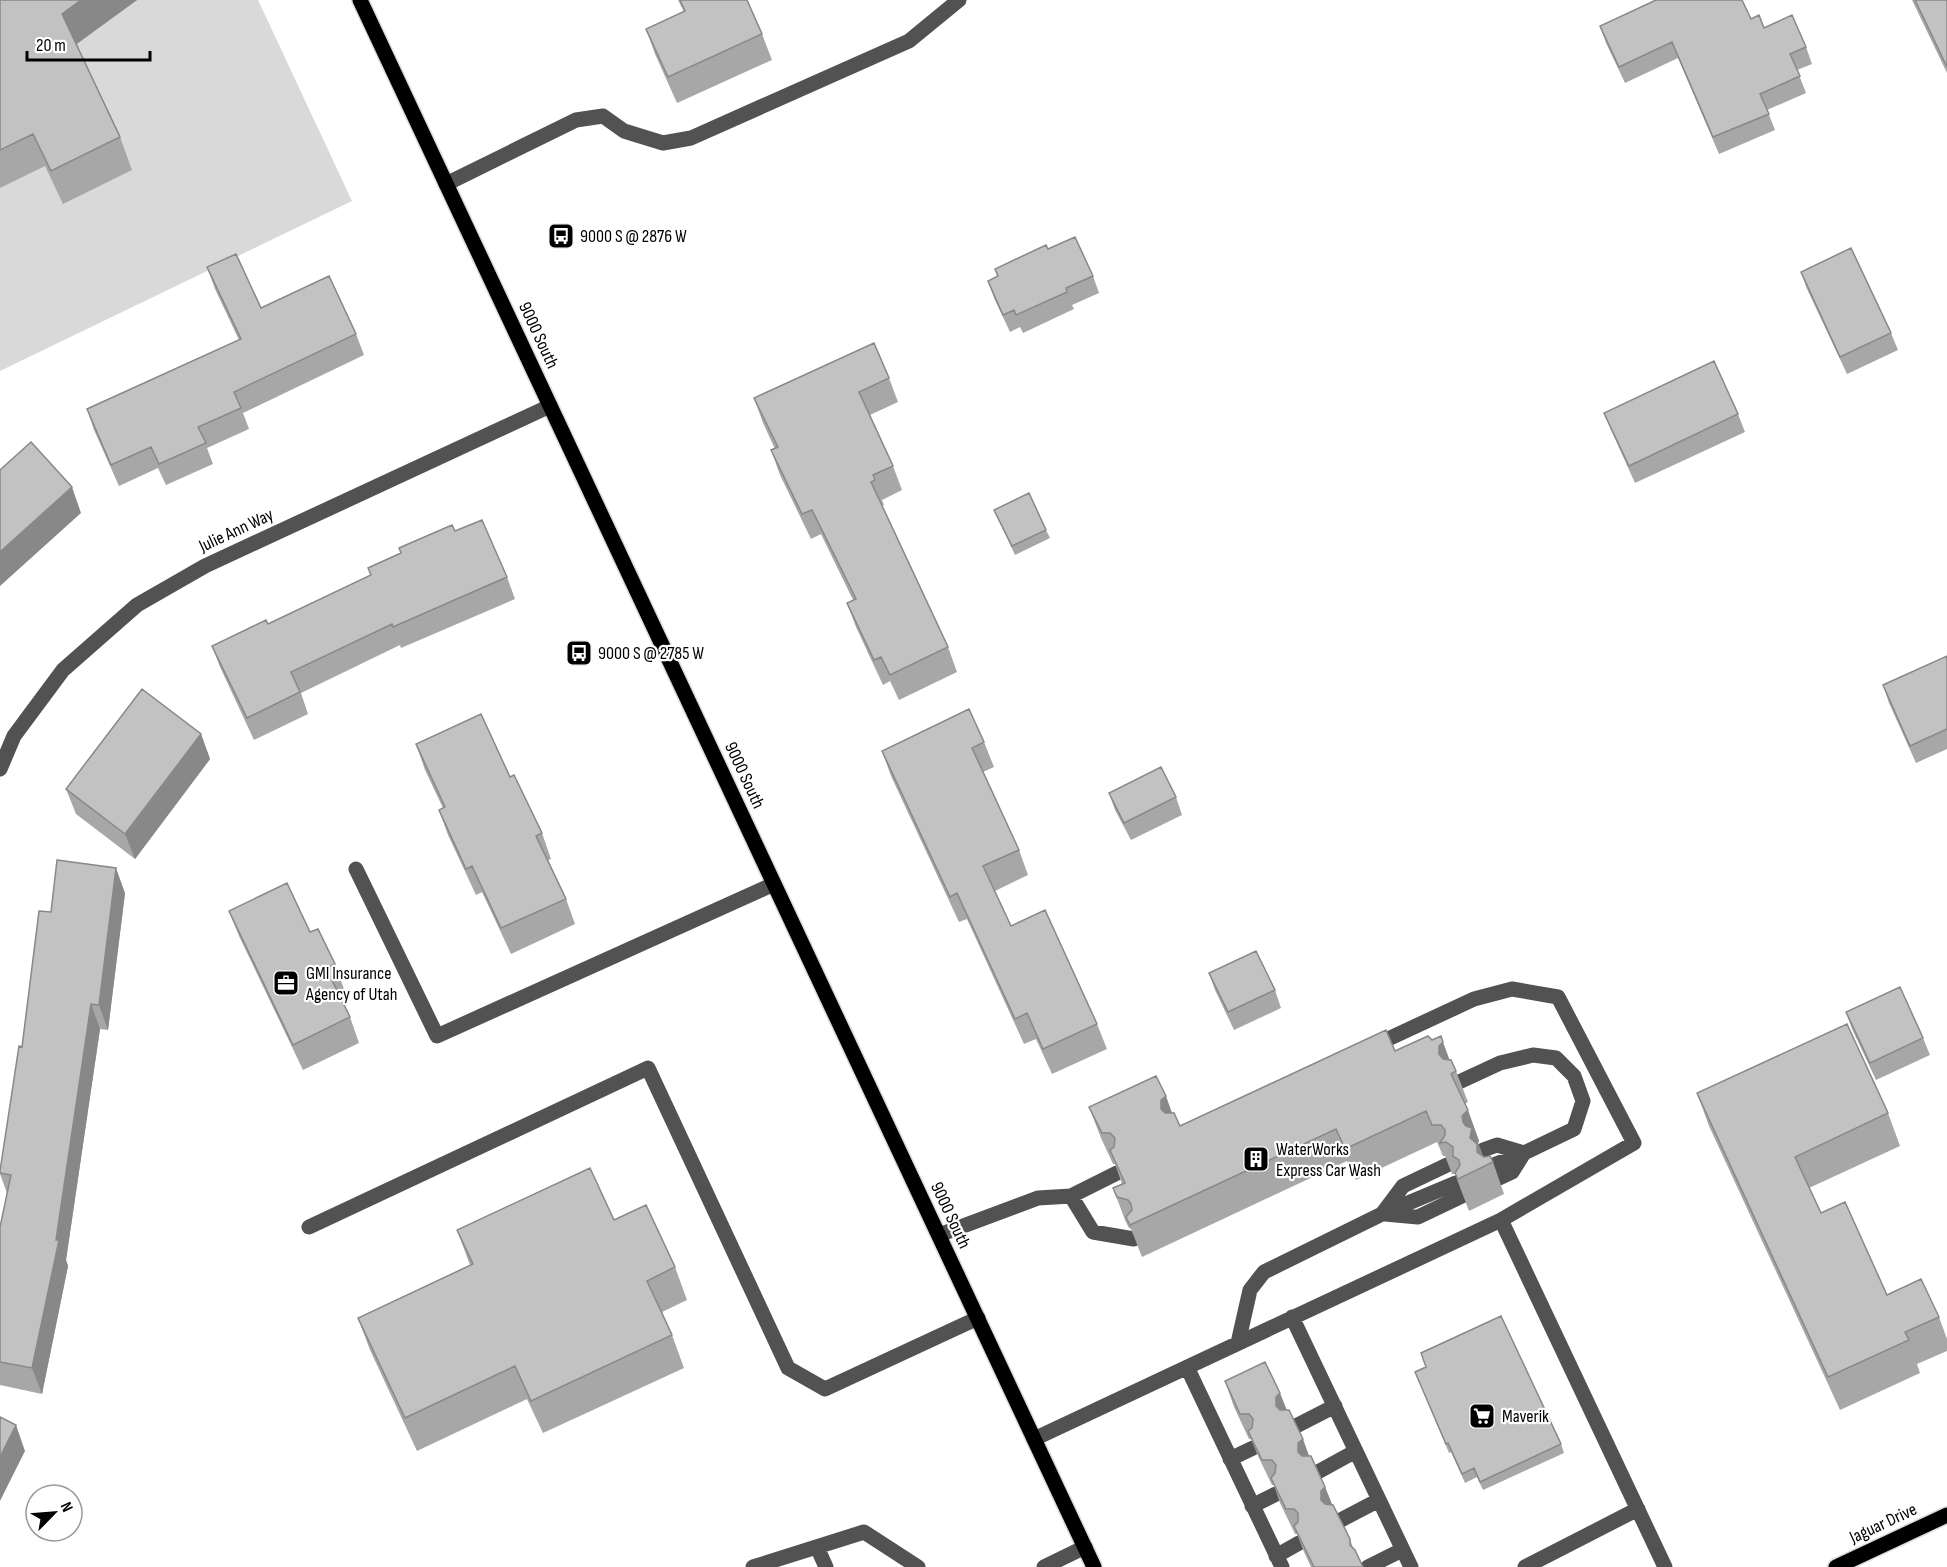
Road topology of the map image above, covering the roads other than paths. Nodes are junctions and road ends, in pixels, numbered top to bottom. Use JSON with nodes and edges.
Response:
{"nodes":[{"id":1,"x":360,"y":0,"type":"edge"},
{"id":2,"x":959,"y":0,"type":"edge"},
{"id":3,"x":446,"y":184,"type":"junction"},
{"id":4,"x":550,"y":406,"type":"junction"},
{"id":5,"x":0,"y":769,"type":"edge"},
{"id":6,"x":356,"y":869,"type":"dead end"},
{"id":7,"x":774,"y":884,"type":"junction"},
{"id":8,"x":1357,"y":1053,"type":"edge"},
{"id":9,"x":1459,"y":1082,"type":"dead end"},
{"id":10,"x":1483,"y":1149,"type":"dead end"},
{"id":11,"x":1524,"y":1153,"type":"junction"},
{"id":12,"x":1448,"y":1165,"type":"edge"},
{"id":13,"x":1494,"y":1172,"type":"dead end"},
{"id":14,"x":1117,"y":1173,"type":"edge"},
{"id":15,"x":1459,"y":1190,"type":"edge"},
{"id":16,"x":1071,"y":1197,"type":"junction"},
{"id":17,"x":1382,"y":1214,"type":"junction"},
{"id":18,"x":1501,"y":1220,"type":"junction"},
{"id":19,"x":309,"y":1227,"type":"dead end"},
{"id":20,"x":939,"y":1235,"type":"junction"},
{"id":21,"x":1134,"y":1239,"type":"edge"},
{"id":22,"x":1292,"y":1317,"type":"junction"},
{"id":23,"x":978,"y":1318,"type":"junction"},
{"id":24,"x":1238,"y":1343,"type":"junction"},
{"id":25,"x":1187,"y":1367,"type":"junction"},
{"id":26,"x":1335,"y":1406,"type":"junction"},
{"id":27,"x":1294,"y":1427,"type":"edge"},
{"id":28,"x":1034,"y":1439,"type":"junction"},
{"id":29,"x":1254,"y":1448,"type":"edge"},
{"id":30,"x":1356,"y":1451,"type":"junction"},
{"id":31,"x":1230,"y":1459,"type":"junction"},
{"id":32,"x":1316,"y":1473,"type":"edge"},
{"id":33,"x":1276,"y":1494,"type":"edge"},
{"id":34,"x":1379,"y":1500,"type":"junction"},
{"id":35,"x":1252,"y":1506,"type":"junction"},
{"id":36,"x":1638,"y":1509,"type":"junction"},
{"id":37,"x":1947,"y":1515,"type":"edge"},
{"id":38,"x":1339,"y":1521,"type":"edge"},
{"id":39,"x":1299,"y":1543,"type":"edge"},
{"id":40,"x":817,"y":1547,"type":"junction"},
{"id":41,"x":1085,"y":1547,"type":"junction"},
{"id":42,"x":1402,"y":1550,"type":"junction"},
{"id":43,"x":1279,"y":1561,"type":"edge"},
{"id":44,"x":753,"y":1567,"type":"edge"},
{"id":45,"x":826,"y":1567,"type":"edge"},
{"id":46,"x":918,"y":1567,"type":"edge"},
{"id":47,"x":1044,"y":1567,"type":"edge"},
{"id":48,"x":1094,"y":1567,"type":"edge"},
{"id":49,"x":1368,"y":1567,"type":"edge"},
{"id":50,"x":1411,"y":1567,"type":"edge"},
{"id":51,"x":1525,"y":1567,"type":"edge"},
{"id":52,"x":1665,"y":1567,"type":"edge"},
{"id":53,"x":1836,"y":1567,"type":"edge"}],
"edges":[{"from":1,"to":3,"type":"main road","name":"9000 South"},
{"from":2,"to":3,"type":"street"},
{"from":3,"to":4,"type":"main road","name":"9000 South"},
{"from":4,"to":5,"type":"street","name":"Julie Ann Way"},
{"from":4,"to":7,"type":"main road","name":"9000 South"},
{"from":6,"to":7,"type":"street"},
{"from":7,"to":20,"type":"main road","name":"9000 South"},
{"from":8,"to":18,"type":"street"},
{"from":9,"to":11,"type":"street"},
{"from":10,"to":11,"type":"street"},
{"from":11,"to":13,"type":"street"},
{"from":12,"to":17,"type":"street"},
{"from":14,"to":16,"type":"street"},
{"from":15,"to":17,"type":"street"},
{"from":16,"to":20,"type":"street"},
{"from":16,"to":21,"type":"street"},
{"from":17,"to":24,"type":"street"},
{"from":18,"to":22,"type":"street"},
{"from":18,"to":36,"type":"street"},
{"from":19,"to":23,"type":"street"},
{"from":20,"to":23,"type":"main road","name":"9000 South"},
{"from":22,"to":24,"type":"street"},
{"from":22,"to":26,"type":"street"},
{"from":23,"to":28,"type":"main road","name":"9000 South"},
{"from":24,"to":25,"type":"street"},
{"from":25,"to":28,"type":"street"},
{"from":25,"to":31,"type":"street"},
{"from":26,"to":27,"type":"street"},
{"from":26,"to":30,"type":"street"},
{"from":28,"to":41,"type":"main road","name":"9000 South"},
{"from":29,"to":31,"type":"street"},
{"from":30,"to":32,"type":"street"},
{"from":30,"to":34,"type":"street"},
{"from":31,"to":35,"type":"street"},
{"from":33,"to":35,"type":"street"},
{"from":34,"to":38,"type":"street"},
{"from":34,"to":42,"type":"street"},
{"from":35,"to":43,"type":"street"},
{"from":36,"to":51,"type":"street"},
{"from":36,"to":52,"type":"street"},
{"from":37,"to":53,"type":"main road","name":"Jaguar Drive"},
{"from":39,"to":43,"type":"street"},
{"from":40,"to":44,"type":"street"},
{"from":40,"to":45,"type":"street"},
{"from":40,"to":46,"type":"street"},
{"from":41,"to":47,"type":"street"},
{"from":41,"to":48,"type":"main road","name":"9000 South"},
{"from":42,"to":49,"type":"street"},
{"from":42,"to":50,"type":"street"}]}
